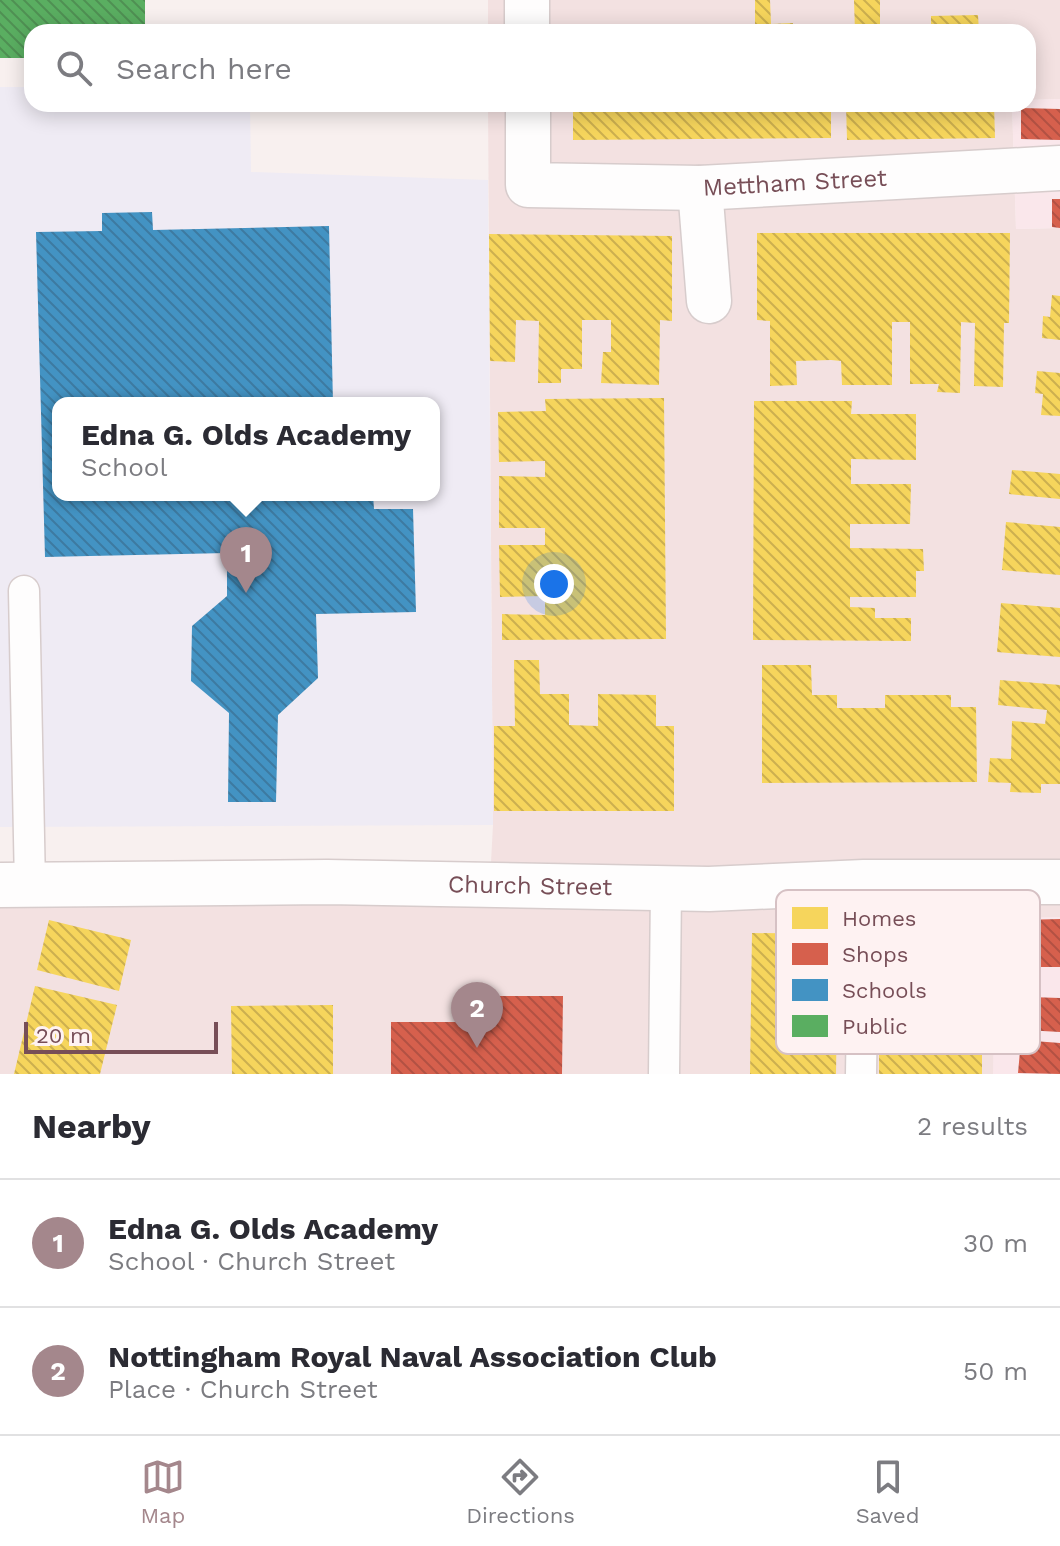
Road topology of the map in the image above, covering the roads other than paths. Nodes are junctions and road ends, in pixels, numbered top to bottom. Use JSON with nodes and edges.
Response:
{"nodes":[{"id":1,"x":527,"y":0,"type":"edge"},
{"id":2,"x":527,"y":24,"type":"edge"},
{"id":3,"x":528,"y":112,"type":"edge"},
{"id":4,"x":1060,"y":168,"type":"edge"},
{"id":5,"x":700,"y":188,"type":"junction"},
{"id":6,"x":709,"y":301,"type":"dead end"},
{"id":7,"x":24,"y":591,"type":"dead end"},
{"id":8,"x":864,"y":882,"type":"junction"},
{"id":9,"x":1060,"y":882,"type":"edge"},
{"id":10,"x":15,"y":886,"type":"edge"},
{"id":11,"x":666,"y":888,"type":"junction"},
{"id":12,"x":864,"y":890,"type":"edge"},
{"id":13,"x":861,"y":1054,"type":"edge"},
{"id":14,"x":664,"y":1074,"type":"edge"},
{"id":15,"x":861,"y":1074,"type":"edge"}],
"edges":[{"from":1,"to":2,"type":"street"},
{"from":3,"to":5,"type":"street","name":"Mettham Street"},
{"from":4,"to":5,"type":"street","name":"Mettham Street"},
{"from":5,"to":6,"type":"street"},
{"from":7,"to":10,"type":"lane"},
{"from":8,"to":9,"type":"street","name":"Church Street"},
{"from":8,"to":11,"type":"street","name":"Church Street"},
{"from":8,"to":12,"type":"lane"},
{"from":10,"to":11,"type":"street","name":"Church Street"},
{"from":11,"to":14,"type":"lane"},
{"from":13,"to":15,"type":"lane"}]}
